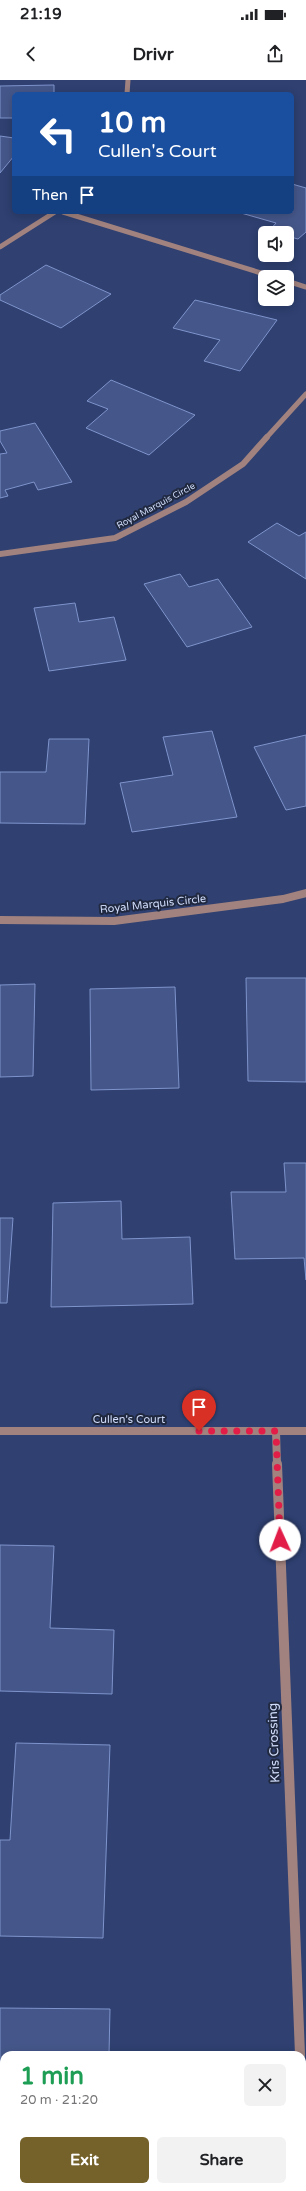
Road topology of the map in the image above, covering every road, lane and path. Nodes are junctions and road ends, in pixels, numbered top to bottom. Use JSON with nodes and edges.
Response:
{"nodes":[{"id":1,"x":128,"y":80,"type":"edge"},
{"id":2,"x":128,"y":92,"type":"edge"},
{"id":3,"x":52,"y":214,"type":"edge"},
{"id":4,"x":69,"y":214,"type":"edge"},
{"id":5,"x":0,"y":247,"type":"edge"},
{"id":6,"x":258,"y":272,"type":"edge"},
{"id":7,"x":294,"y":283,"type":"edge"},
{"id":8,"x":306,"y":287,"type":"edge"},
{"id":9,"x":306,"y":394,"type":"edge"},
{"id":10,"x":0,"y":554,"type":"edge"},
{"id":11,"x":306,"y":893,"type":"edge"},
{"id":12,"x":0,"y":920,"type":"edge"},
{"id":13,"x":0,"y":1431,"type":"edge"},
{"id":14,"x":276,"y":1431,"type":"junction"},
{"id":15,"x":306,"y":1431,"type":"edge"},
{"id":16,"x":300,"y":2051,"type":"edge"}],
"edges":[{"from":1,"to":2,"type":"street"},
{"from":3,"to":5,"type":"street"},
{"from":4,"to":6,"type":"street"},
{"from":7,"to":8,"type":"street"},
{"from":9,"to":10,"type":"street","name":"Royal Marquis Circle"},
{"from":11,"to":12,"type":"street","name":"Royal Marquis Circle"},
{"from":13,"to":14,"type":"street","name":"Cullen's Court"},
{"from":14,"to":15,"type":"street","name":"Cullen's Court"},
{"from":14,"to":16,"type":"street","name":"Kris Crossing"}]}
